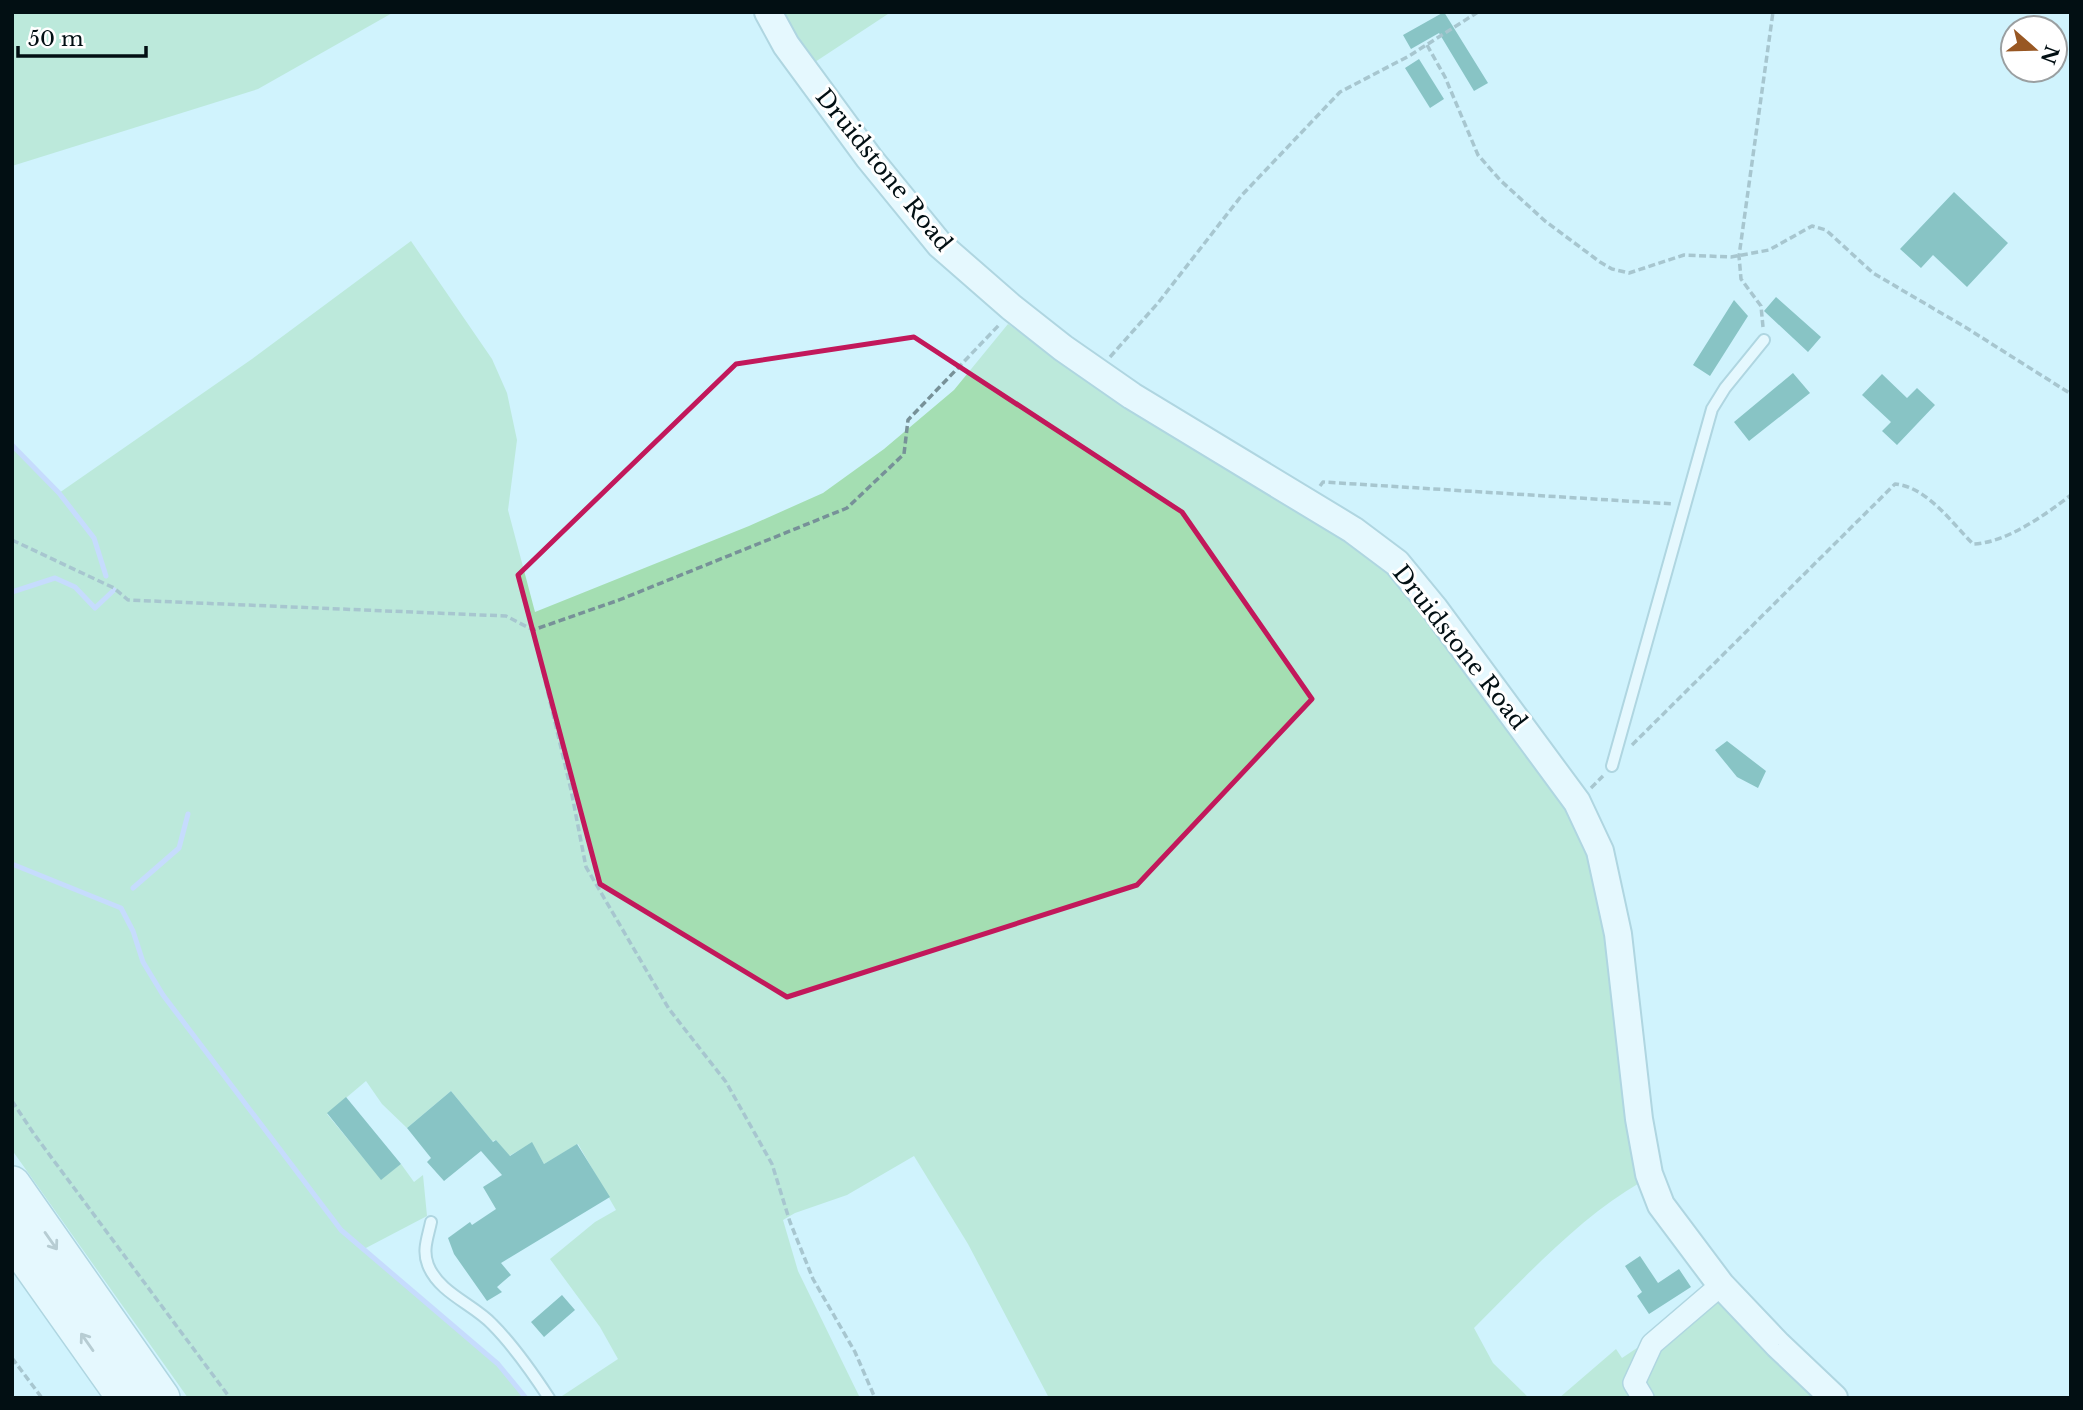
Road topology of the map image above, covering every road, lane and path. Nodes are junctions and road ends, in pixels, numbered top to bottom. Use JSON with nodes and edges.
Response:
{"nodes":[{"id":1,"x":768,"y":12,"type":"edge"},
{"id":2,"x":1478,"y":12,"type":"edge"},
{"id":3,"x":1773,"y":12,"type":"edge"},
{"id":4,"x":1427,"y":45,"type":"junction"},
{"id":5,"x":1739,"y":256,"type":"junction"},
{"id":6,"x":1011,"y":307,"type":"junction"},
{"id":7,"x":1764,"y":340,"type":"joint"},
{"id":8,"x":1097,"y":371,"type":"junction"},
{"id":9,"x":2071,"y":394,"type":"edge"},
{"id":10,"x":2071,"y":495,"type":"edge"},
{"id":11,"x":1304,"y":503,"type":"junction"},
{"id":12,"x":1685,"y":505,"type":"junction"},
{"id":13,"x":12,"y":540,"type":"edge"},
{"id":14,"x":533,"y":630,"type":"junction"},
{"id":15,"x":1612,"y":766,"type":"junction"},
{"id":16,"x":1577,"y":802,"type":"junction"},
{"id":17,"x":12,"y":1101,"type":"edge"},
{"id":18,"x":12,"y":1185,"type":"edge"},
{"id":19,"x":431,"y":1222,"type":"dead end"},
{"id":20,"x":12,"y":1237,"type":"edge"},
{"id":21,"x":1721,"y":1285,"type":"junction"},
{"id":22,"x":12,"y":1358,"type":"edge"},
{"id":23,"x":42,"y":1398,"type":"edge"},
{"id":24,"x":126,"y":1398,"type":"edge"},
{"id":25,"x":161,"y":1398,"type":"edge"},
{"id":26,"x":230,"y":1398,"type":"edge"},
{"id":27,"x":549,"y":1398,"type":"edge"},
{"id":28,"x":875,"y":1398,"type":"edge"},
{"id":29,"x":1643,"y":1398,"type":"edge"},
{"id":30,"x":1834,"y":1398,"type":"edge"}],
"edges":[{"from":1,"to":6,"type":"street","name":"Druidstone Road"},
{"from":2,"to":4,"type":"path"},
{"from":3,"to":5,"type":"path"},
{"from":4,"to":5,"type":"path"},
{"from":4,"to":8,"type":"path"},
{"from":5,"to":7,"type":"path"},
{"from":5,"to":9,"type":"path"},
{"from":6,"to":8,"type":"street","name":"Druidstone Road"},
{"from":6,"to":14,"type":"path"},
{"from":7,"to":12,"type":"lane"},
{"from":8,"to":11,"type":"street","name":"Druidstone Road"},
{"from":10,"to":15,"type":"path"},
{"from":11,"to":12,"type":"path"},
{"from":11,"to":16,"type":"street","name":"Druidstone Road"},
{"from":12,"to":15,"type":"lane"},
{"from":13,"to":14,"type":"path"},
{"from":14,"to":28,"type":"path"},
{"from":15,"to":16,"type":"path"},
{"from":16,"to":21,"type":"street","name":"Druidstone Road"},
{"from":17,"to":26,"type":"path"},
{"from":18,"to":25,"type":"highway","one_way":true},
{"from":19,"to":27,"type":"lane"},
{"from":24,"to":20,"type":"highway","one_way":true},
{"from":21,"to":29,"type":"street"},
{"from":21,"to":30,"type":"street","name":"Druidstone Road"},
{"from":22,"to":23,"type":"path"}]}
